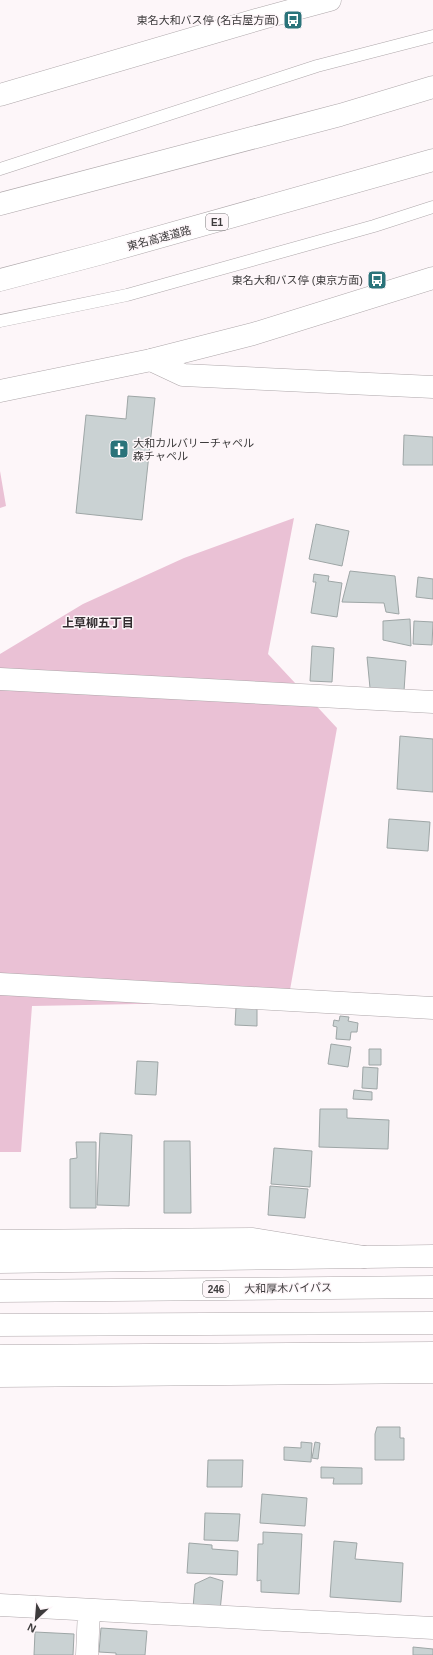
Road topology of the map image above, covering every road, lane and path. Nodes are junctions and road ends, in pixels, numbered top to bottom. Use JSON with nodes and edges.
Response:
{"nodes":[{"id":1,"x":330,"y":0,"type":"edge"},
{"id":2,"x":433,"y":36,"type":"edge"},
{"id":3,"x":433,"y":87,"type":"edge"},
{"id":4,"x":0,"y":95,"type":"edge"},
{"id":5,"x":433,"y":160,"type":"edge"},
{"id":6,"x":0,"y":169,"type":"edge"},
{"id":7,"x":0,"y":204,"type":"edge"},
{"id":8,"x":433,"y":207,"type":"edge"},
{"id":9,"x":433,"y":278,"type":"edge"},
{"id":10,"x":0,"y":280,"type":"edge"},
{"id":11,"x":0,"y":321,"type":"edge"},
{"id":12,"x":151,"y":360,"type":"junction"},
{"id":13,"x":433,"y":387,"type":"edge"},
{"id":14,"x":0,"y":391,"type":"edge"},
{"id":15,"x":0,"y":679,"type":"edge"},
{"id":16,"x":433,"y":702,"type":"edge"},
{"id":17,"x":0,"y":984,"type":"edge"},
{"id":18,"x":433,"y":1008,"type":"edge"},
{"id":19,"x":0,"y":1241,"type":"edge"},
{"id":20,"x":433,"y":1256,"type":"edge"},
{"id":21,"x":364,"y":1257,"type":"junction"},
{"id":22,"x":0,"y":1262,"type":"edge"},
{"id":23,"x":433,"y":1287,"type":"edge"},
{"id":24,"x":0,"y":1291,"type":"edge"},
{"id":25,"x":433,"y":1323,"type":"edge"},
{"id":26,"x":0,"y":1325,"type":"edge"},
{"id":27,"x":433,"y":1353,"type":"edge"},
{"id":28,"x":0,"y":1356,"type":"edge"},
{"id":29,"x":433,"y":1372,"type":"edge"},
{"id":30,"x":0,"y":1376,"type":"edge"},
{"id":31,"x":0,"y":1605,"type":"edge"},
{"id":32,"x":89,"y":1610,"type":"junction"},
{"id":33,"x":433,"y":1628,"type":"edge"},
{"id":34,"x":87,"y":1655,"type":"edge"}],
"edges":[{"from":1,"to":4,"type":"main road"},
{"from":2,"to":6,"type":"lane"},
{"from":3,"to":7,"type":"main road"},
{"from":5,"to":10,"type":"main road","name":"東名高速道路","number":"E1"},
{"from":8,"to":11,"type":"lane"},
{"from":9,"to":12,"type":"main road"},
{"from":12,"to":13,"type":"main road"},
{"from":12,"to":14,"type":"main road"},
{"from":15,"to":16,"type":"main road"},
{"from":17,"to":18,"type":"main road"},
{"from":19,"to":21,"type":"main road"},
{"from":20,"to":21,"type":"main road"},
{"from":21,"to":22,"type":"main road"},
{"from":23,"to":24,"type":"main road","name":"大和厚木バイパス","number":"246"},
{"from":25,"to":26,"type":"main road"},
{"from":27,"to":28,"type":"main road"},
{"from":29,"to":30,"type":"main road"},
{"from":31,"to":32,"type":"main road"},
{"from":32,"to":33,"type":"main road"},
{"from":32,"to":34,"type":"main road"}]}
